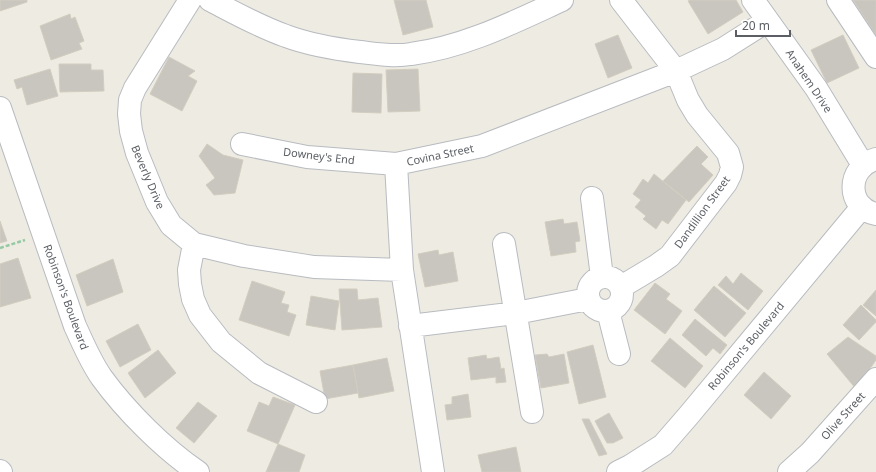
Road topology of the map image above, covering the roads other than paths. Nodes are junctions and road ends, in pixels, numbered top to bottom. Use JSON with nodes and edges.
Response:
{"nodes":[{"id":1,"x":190,"y":0,"type":"edge"},
{"id":2,"x":210,"y":0,"type":"edge"},
{"id":3,"x":562,"y":0,"type":"edge"},
{"id":4,"x":621,"y":0,"type":"edge"},
{"id":5,"x":753,"y":0,"type":"edge"},
{"id":6,"x":838,"y":0,"type":"edge"},
{"id":7,"x":767,"y":21,"type":"junction"},
{"id":8,"x":876,"y":57,"type":"edge"},
{"id":9,"x":676,"y":71,"type":"junction"},
{"id":10,"x":0,"y":108,"type":"edge"},
{"id":11,"x":242,"y":144,"type":"dead end"},
{"id":12,"x":870,"y":162,"type":"edge"},
{"id":13,"x":396,"y":164,"type":"junction"},
{"id":14,"x":592,"y":198,"type":"dead end"},
{"id":15,"x":869,"y":210,"type":"edge"},
{"id":16,"x":194,"y":244,"type":"junction"},
{"id":17,"x":504,"y":244,"type":"dead end"},
{"id":18,"x":402,"y":270,"type":"junction"},
{"id":19,"x":612,"y":282,"type":"junction"},
{"id":20,"x":588,"y":299,"type":"junction"},
{"id":21,"x":608,"y":311,"type":"junction"},
{"id":22,"x":516,"y":313,"type":"junction"},
{"id":23,"x":410,"y":326,"type":"junction"},
{"id":24,"x":618,"y":354,"type":"dead end"},
{"id":25,"x":872,"y":392,"type":"edge"},
{"id":26,"x":316,"y":402,"type":"dead end"},
{"id":27,"x":532,"y":412,"type":"dead end"},
{"id":28,"x":198,"y":472,"type":"edge"},
{"id":29,"x":433,"y":472,"type":"edge"},
{"id":30,"x":618,"y":472,"type":"edge"},
{"id":31,"x":789,"y":472,"type":"edge"}],
"edges":[{"from":1,"to":16,"type":"street","name":"Beverly Drive"},
{"from":2,"to":3,"type":"street"},
{"from":4,"to":9,"type":"street","name":"Dandillion Street"},
{"from":5,"to":7,"type":"street","name":"Anahem Drive"},
{"from":6,"to":8,"type":"street"},
{"from":7,"to":9,"type":"street","name":"Covina Street"},
{"from":7,"to":12,"type":"street","name":"Anahem Drive"},
{"from":9,"to":13,"type":"street","name":"Covina Street"},
{"from":9,"to":19,"type":"street","name":"Dandillion Street"},
{"from":10,"to":28,"type":"street","name":"Robinson's Boulevard"},
{"from":11,"to":13,"type":"street","name":"Downey's End"},
{"from":12,"to":15,"type":"street"},
{"from":13,"to":18,"type":"street","name":"Covina Street"},
{"from":14,"to":19,"type":"street"},
{"from":15,"to":30,"type":"street","name":"Robinson's Boulevard"},
{"from":16,"to":18,"type":"street","name":"Beverly Drive"},
{"from":16,"to":26,"type":"street"},
{"from":17,"to":22,"type":"street"},
{"from":18,"to":23,"type":"street","name":"Covina Street"},
{"from":19,"to":20,"type":"street"},
{"from":19,"to":21,"type":"street"},
{"from":20,"to":21,"type":"street"},
{"from":20,"to":22,"type":"street"},
{"from":21,"to":24,"type":"street"},
{"from":22,"to":23,"type":"street"},
{"from":22,"to":27,"type":"street"},
{"from":23,"to":29,"type":"street","name":"Covina Street"},
{"from":25,"to":31,"type":"street","name":"Olive Street"}]}
